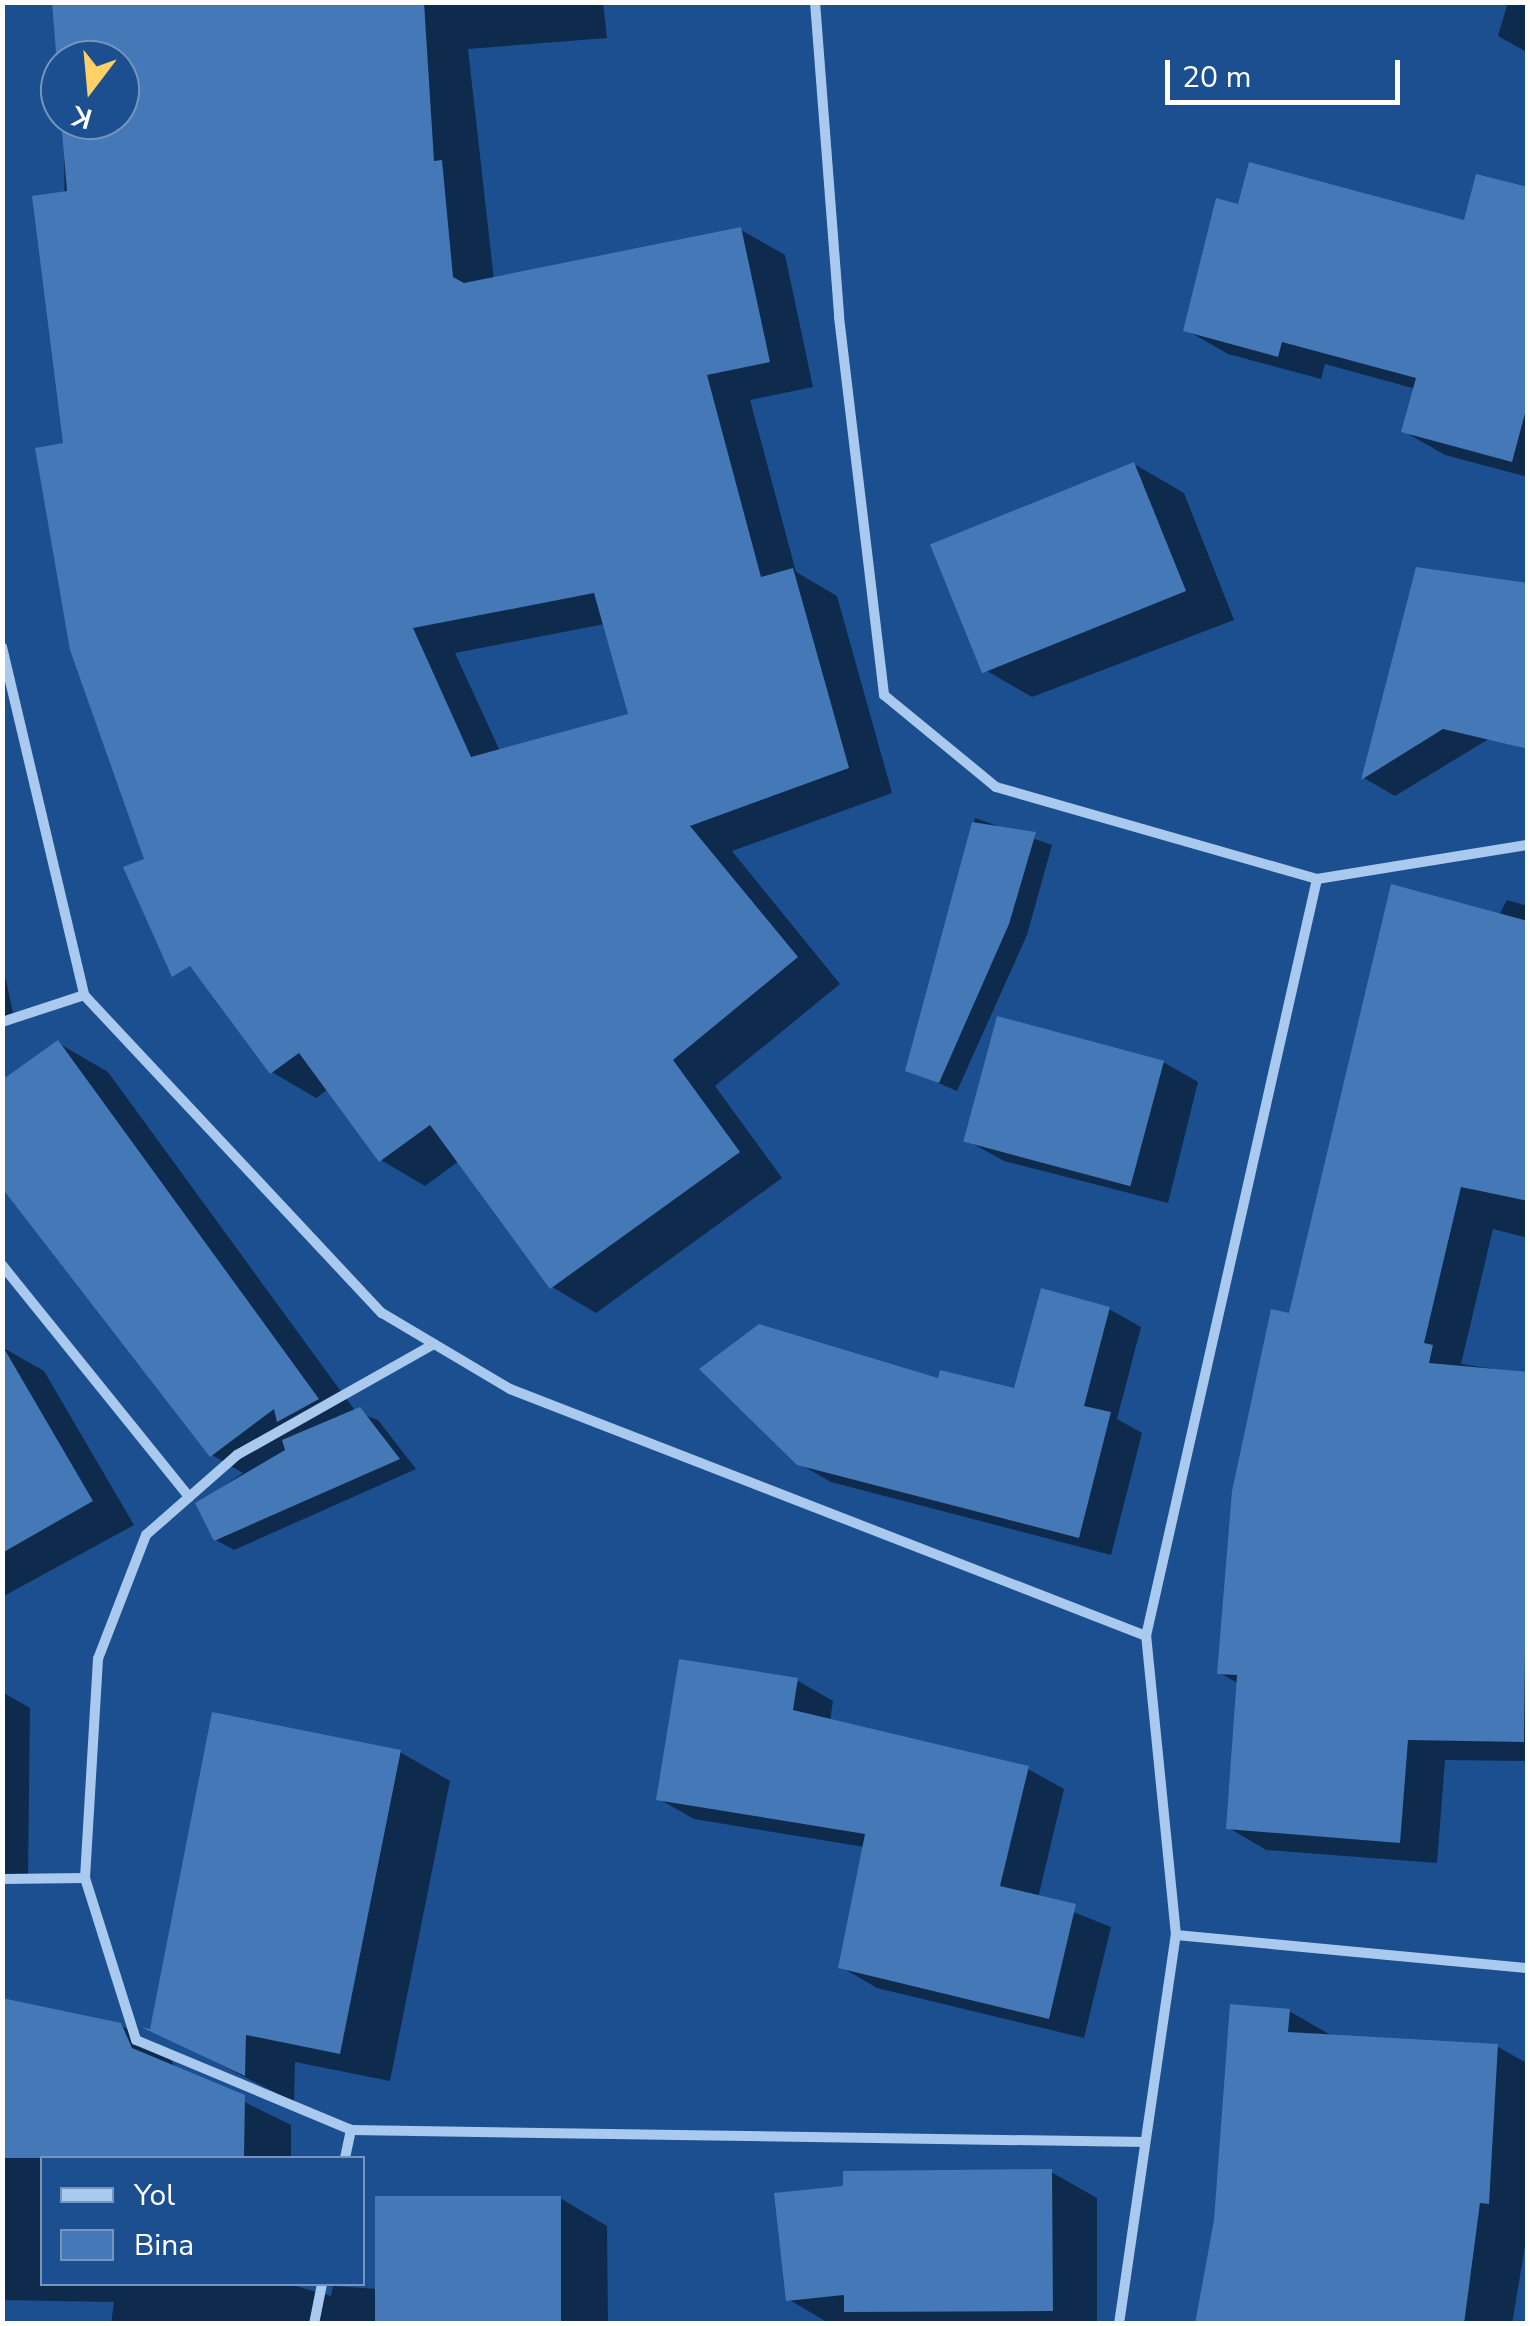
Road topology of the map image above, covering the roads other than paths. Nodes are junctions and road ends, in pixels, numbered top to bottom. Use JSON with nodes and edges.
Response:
{"nodes":[{"id":1,"x":815,"y":2,"type":"edge"},
{"id":2,"x":2,"y":647,"type":"edge"},
{"id":3,"x":1528,"y":845,"type":"edge"},
{"id":4,"x":1318,"y":879,"type":"junction"},
{"id":5,"x":84,"y":995,"type":"junction"},
{"id":6,"x":2,"y":1022,"type":"edge"},
{"id":7,"x":2,"y":1264,"type":"edge"},
{"id":8,"x":434,"y":1344,"type":"junction"},
{"id":9,"x":188,"y":1497,"type":"junction"},
{"id":10,"x":1146,"y":1636,"type":"junction"},
{"id":11,"x":85,"y":1878,"type":"junction"},
{"id":12,"x":2,"y":1879,"type":"edge"},
{"id":13,"x":1176,"y":1936,"type":"junction"},
{"id":14,"x":1528,"y":1968,"type":"edge"},
{"id":15,"x":350,"y":2130,"type":"junction"},
{"id":16,"x":1145,"y":2142,"type":"junction"},
{"id":17,"x":345,"y":2156,"type":"edge"},
{"id":18,"x":322,"y":2286,"type":"edge"},
{"id":19,"x":314,"y":2324,"type":"edge"},
{"id":20,"x":1118,"y":2324,"type":"edge"}],
"edges":[{"from":1,"to":4,"type":"street"},
{"from":2,"to":5,"type":"street"},
{"from":3,"to":4,"type":"street"},
{"from":4,"to":10,"type":"street"},
{"from":5,"to":6,"type":"street"},
{"from":5,"to":8,"type":"street"},
{"from":7,"to":9,"type":"street"},
{"from":8,"to":9,"type":"street"},
{"from":8,"to":10,"type":"street"},
{"from":9,"to":11,"type":"street"},
{"from":10,"to":13,"type":"street"},
{"from":11,"to":12,"type":"street"},
{"from":11,"to":15,"type":"street"},
{"from":13,"to":14,"type":"street"},
{"from":13,"to":16,"type":"street"},
{"from":15,"to":16,"type":"street"},
{"from":15,"to":17,"type":"street"},
{"from":16,"to":20,"type":"street"},
{"from":18,"to":19,"type":"street"}]}
